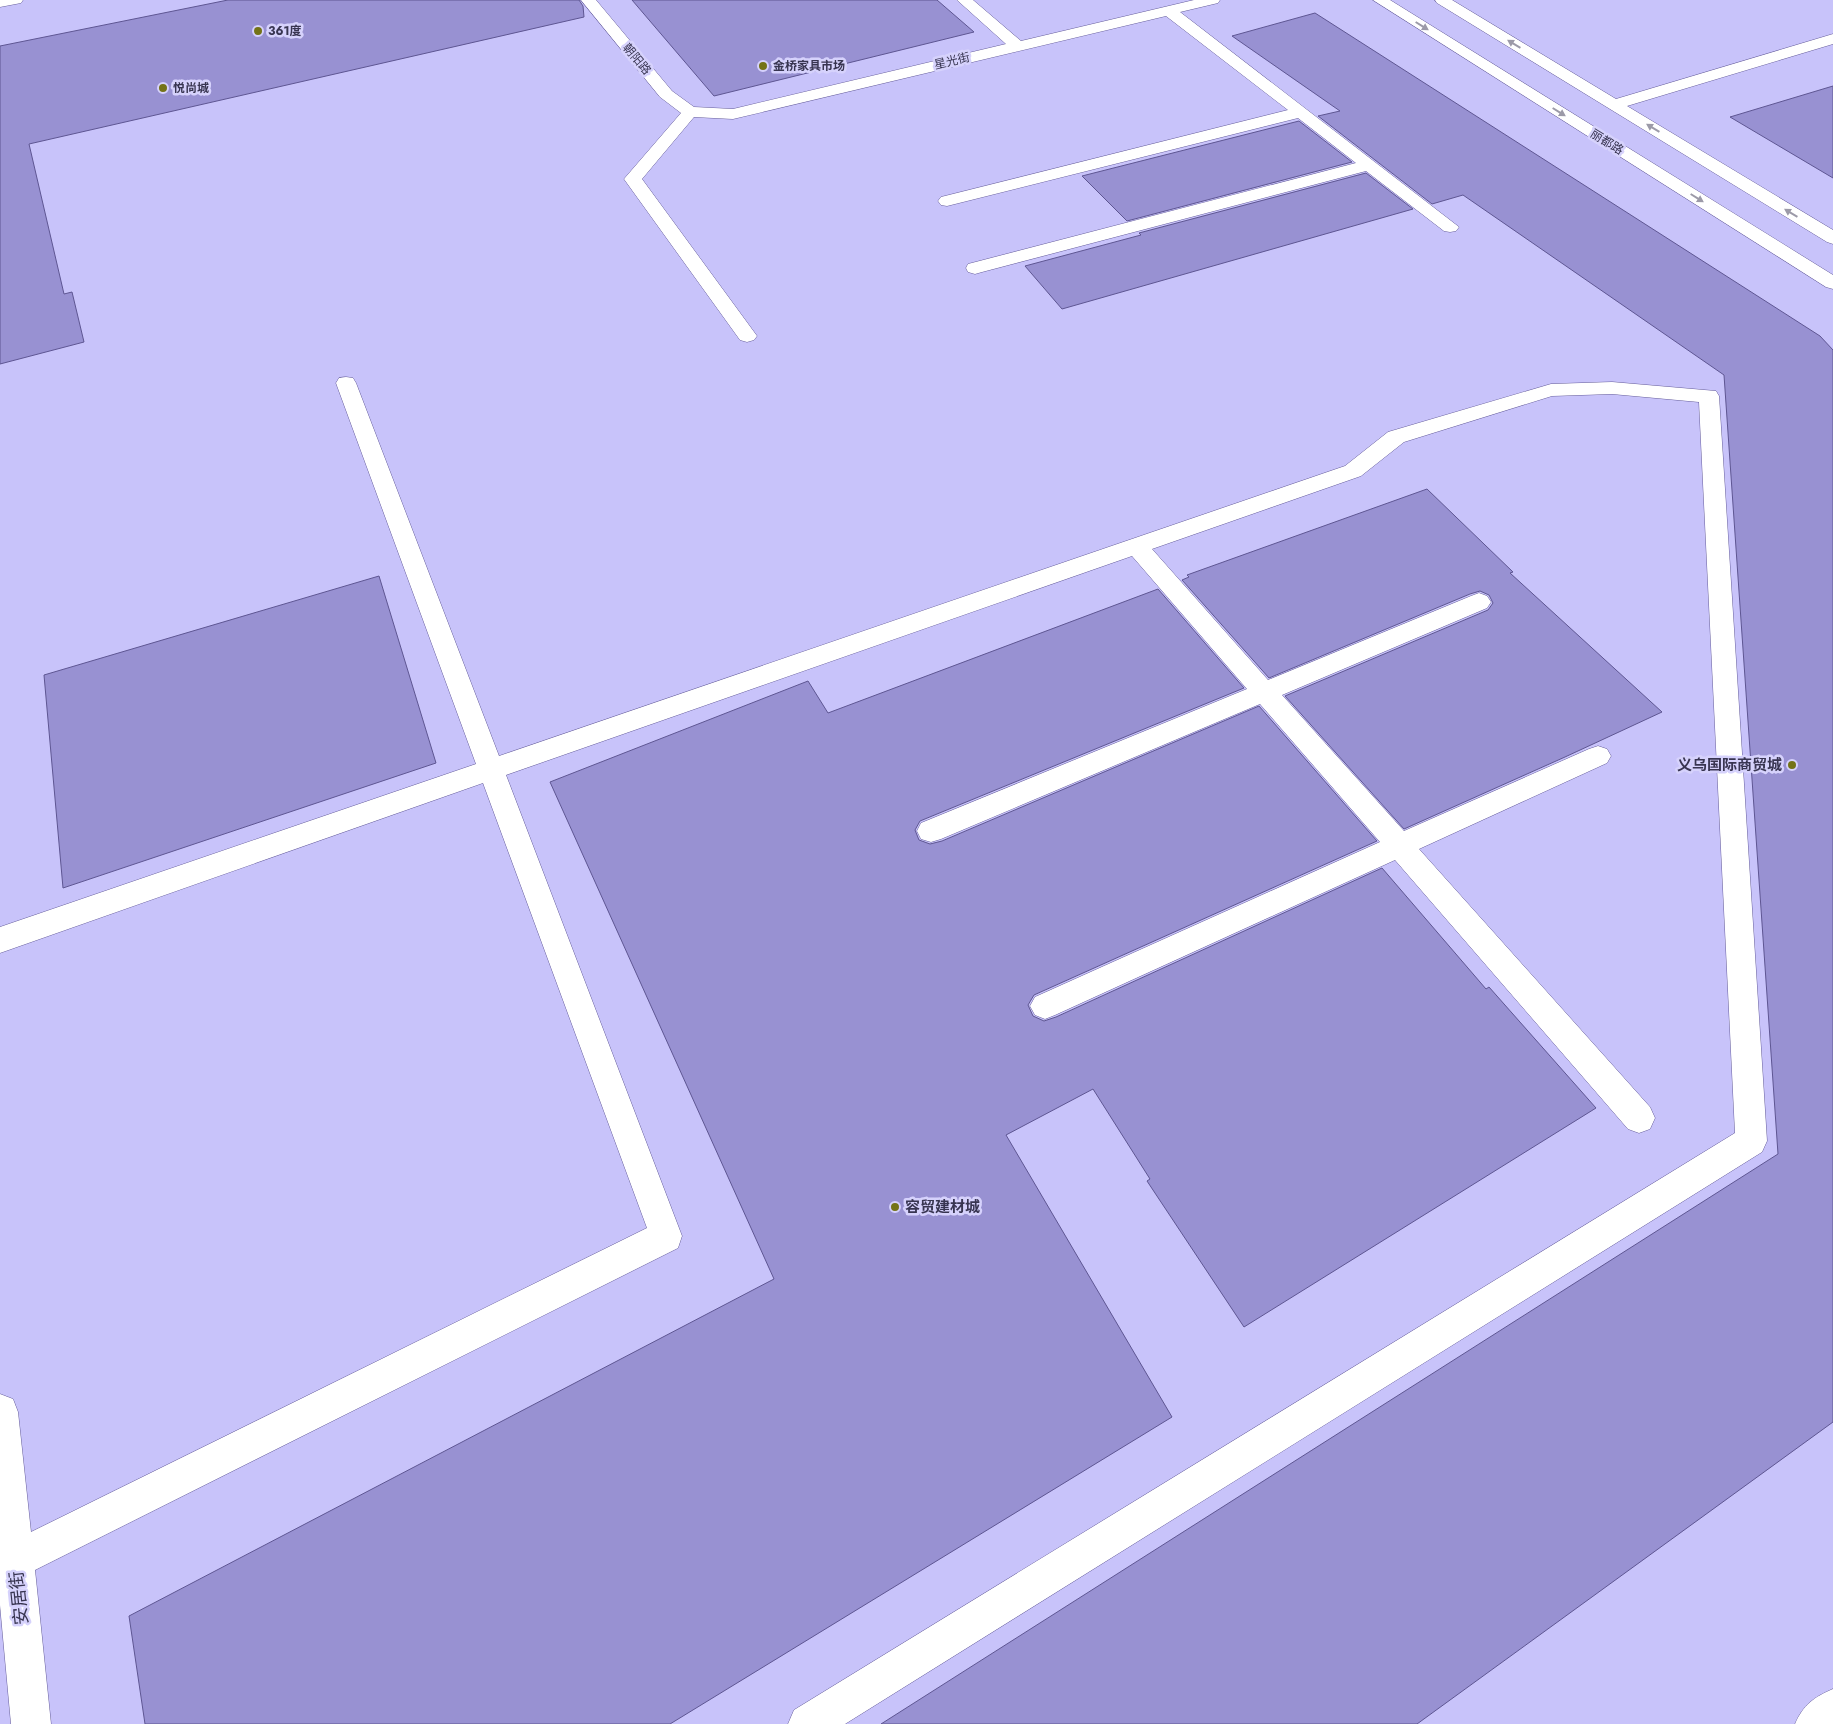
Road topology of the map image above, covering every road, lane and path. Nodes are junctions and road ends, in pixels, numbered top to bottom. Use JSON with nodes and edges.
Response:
{"nodes":[{"id":1,"x":16,"y":0,"type":"edge"},
{"id":2,"x":588,"y":0,"type":"edge"},
{"id":3,"x":964,"y":0,"type":"edge"},
{"id":4,"x":1213,"y":0,"type":"edge"},
{"id":5,"x":1380,"y":0,"type":"edge"},
{"id":6,"x":1442,"y":0,"type":"edge"},
{"id":7,"x":0,"y":3,"type":"edge"},
{"id":8,"x":1169,"y":11,"type":"junction"},
{"id":9,"x":1833,"y":39,"type":"edge"},
{"id":10,"x":1017,"y":46,"type":"junction"},
{"id":11,"x":1613,"y":104,"type":"junction"},
{"id":12,"x":690,"y":112,"type":"junction"},
{"id":13,"x":1301,"y":112,"type":"junction"},
{"id":14,"x":1370,"y":165,"type":"junction"},
{"id":15,"x":947,"y":200,"type":"dead end"},
{"id":16,"x":1450,"y":227,"type":"dead end"},
{"id":17,"x":1833,"y":238,"type":"edge"},
{"id":18,"x":976,"y":268,"type":"dead end"},
{"id":19,"x":1833,"y":283,"type":"edge"},
{"id":20,"x":747,"y":336,"type":"dead end"},
{"id":21,"x":346,"y":383,"type":"dead end"},
{"id":22,"x":1136,"y":546,"type":"junction"},
{"id":23,"x":1479,"y":602,"type":"dead end"},
{"id":24,"x":1264,"y":692,"type":"junction"},
{"id":25,"x":1598,"y":756,"type":"dead end"},
{"id":26,"x":490,"y":768,"type":"junction"},
{"id":27,"x":931,"y":831,"type":"dead end"},
{"id":28,"x":1399,"y":846,"type":"junction"},
{"id":29,"x":0,"y":940,"type":"edge"},
{"id":30,"x":1045,"y":1006,"type":"dead end"},
{"id":31,"x":1639,"y":1118,"type":"dead end"},
{"id":32,"x":0,"y":1412,"type":"edge"},
{"id":33,"x":15,"y":1560,"type":"junction"},
{"id":34,"x":1833,"y":1709,"type":"edge"},
{"id":35,"x":31,"y":1724,"type":"edge"},
{"id":36,"x":808,"y":1724,"type":"edge"},
{"id":37,"x":1815,"y":1724,"type":"edge"}],
"edges":[{"from":1,"to":7,"type":"street"},
{"from":2,"to":12,"type":"street","name":"朝阳路"},
{"from":3,"to":10,"type":"street"},
{"from":4,"to":8,"type":"street","name":"星光街"},
{"from":5,"to":19,"type":"street","name":"丽都路","one_way":true},
{"from":11,"to":6,"type":"street","one_way":true},
{"from":8,"to":10,"type":"street","name":"星光街"},
{"from":8,"to":13,"type":"street"},
{"from":9,"to":11,"type":"street"},
{"from":10,"to":12,"type":"street","name":"星光街"},
{"from":17,"to":11,"type":"street","one_way":true},
{"from":12,"to":20,"type":"street"},
{"from":13,"to":14,"type":"street"},
{"from":13,"to":15,"type":"street"},
{"from":14,"to":16,"type":"street"},
{"from":14,"to":18,"type":"street"},
{"from":21,"to":26,"type":"street"},
{"from":22,"to":24,"type":"street"},
{"from":22,"to":26,"type":"street"},
{"from":22,"to":36,"type":"street"},
{"from":23,"to":24,"type":"street"},
{"from":24,"to":27,"type":"street"},
{"from":24,"to":28,"type":"street"},
{"from":25,"to":28,"type":"street"},
{"from":26,"to":29,"type":"street"},
{"from":26,"to":33,"type":"street"},
{"from":28,"to":30,"type":"street"},
{"from":28,"to":31,"type":"street"},
{"from":32,"to":33,"type":"street","name":"安居街"},
{"from":33,"to":35,"type":"street","name":"安居街"},
{"from":34,"to":37,"type":"street"}]}
